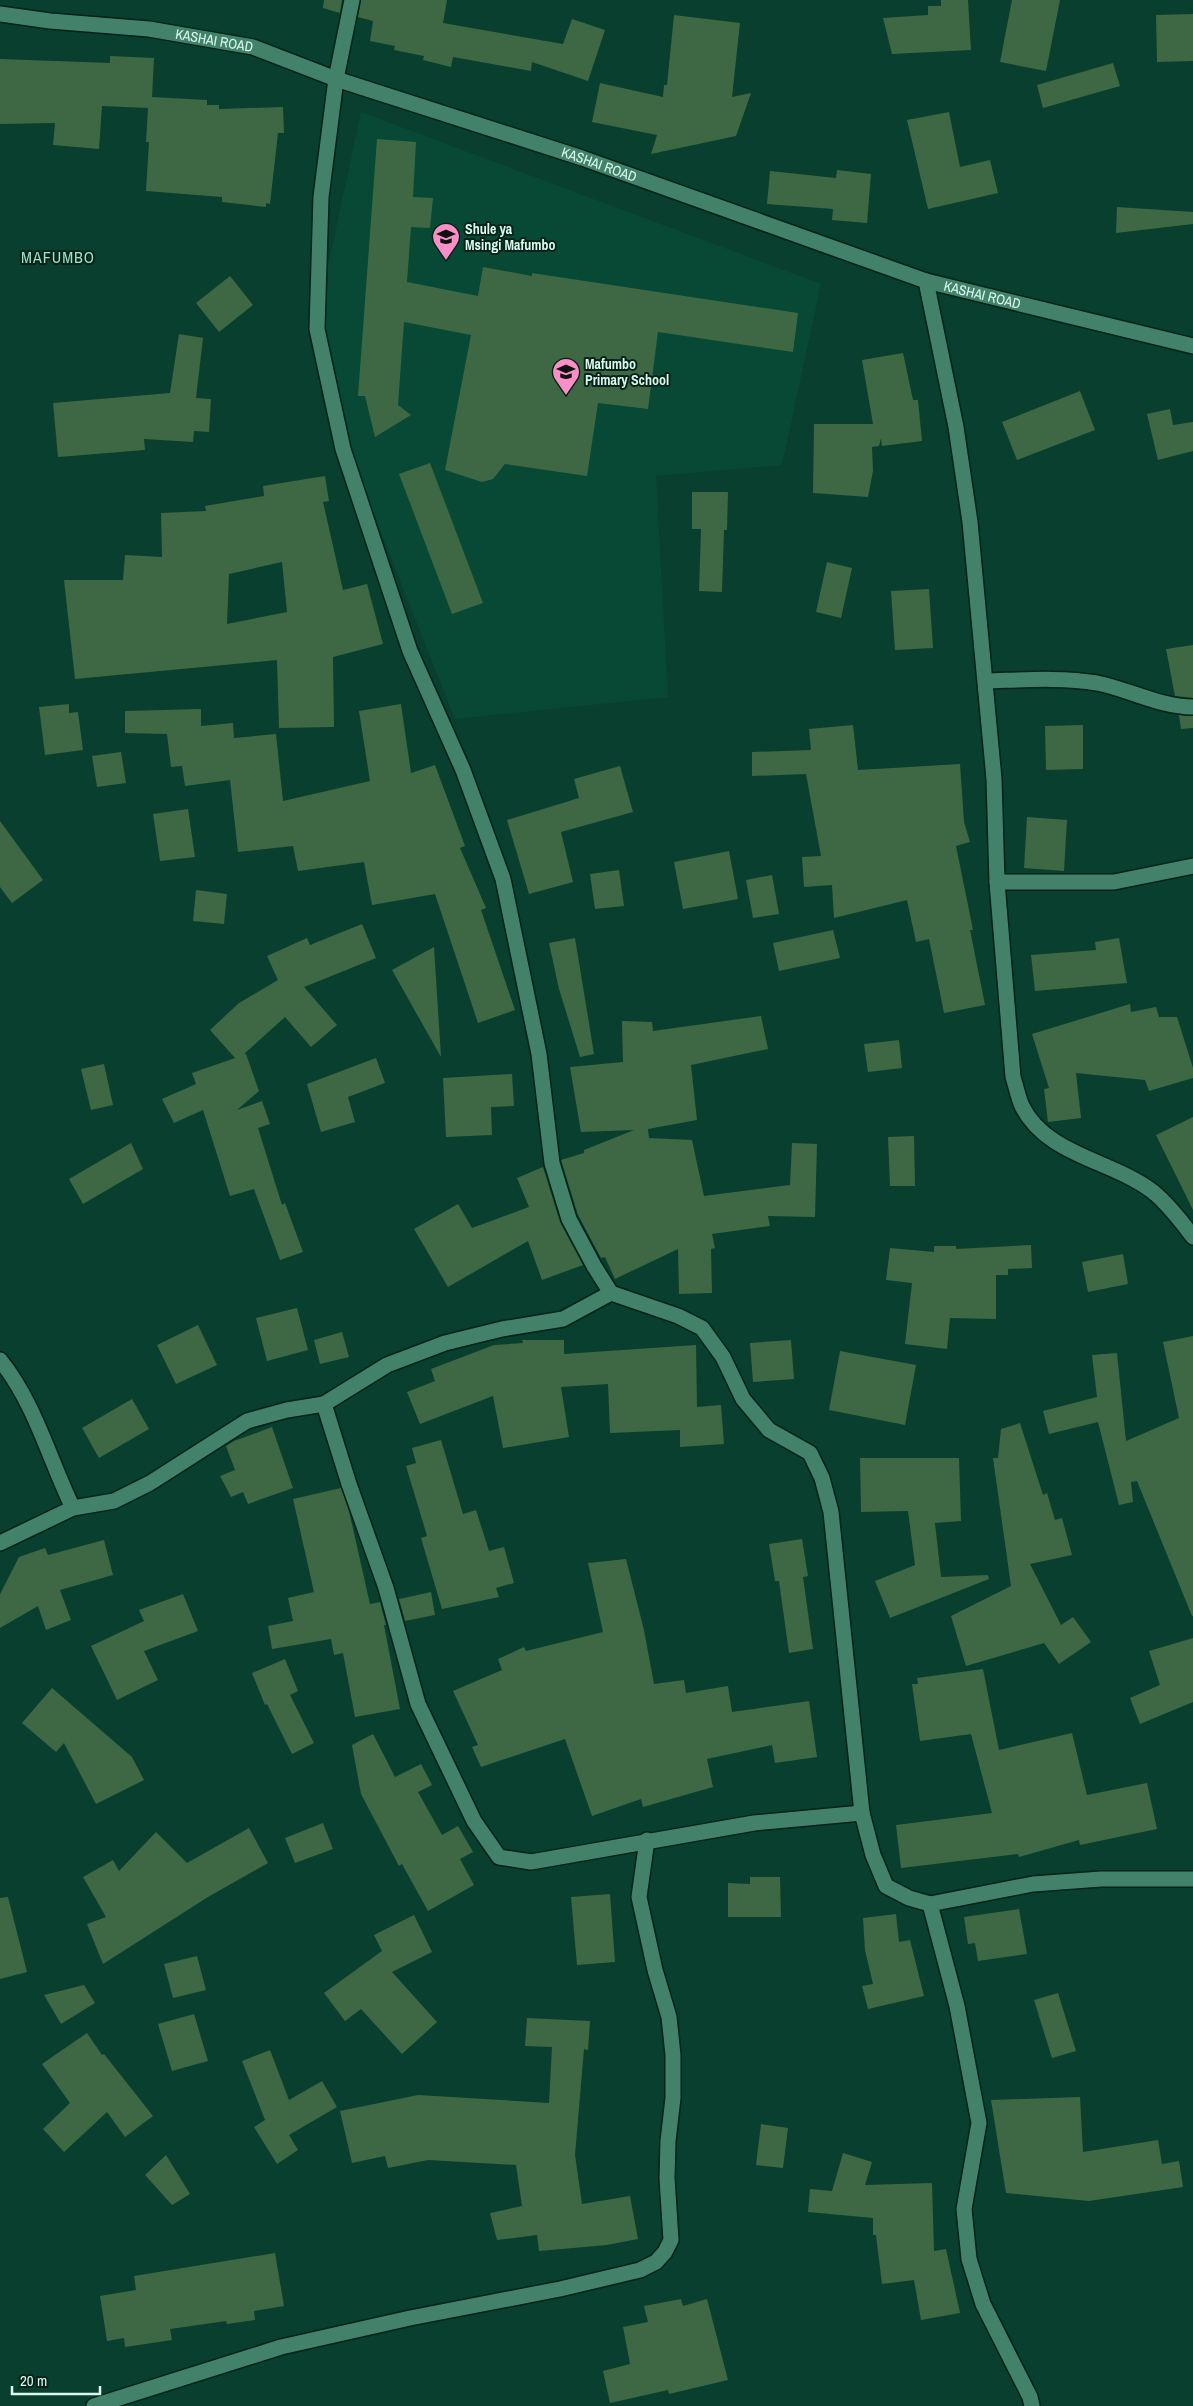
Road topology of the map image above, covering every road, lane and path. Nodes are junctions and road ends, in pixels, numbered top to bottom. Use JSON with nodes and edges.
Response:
{"nodes":[{"id":1,"x":352,"y":0,"type":"edge"},
{"id":2,"x":0,"y":14,"type":"edge"},
{"id":3,"x":336,"y":79,"type":"junction"},
{"id":4,"x":926,"y":281,"type":"junction"},
{"id":5,"x":1193,"y":346,"type":"edge"},
{"id":6,"x":986,"y":681,"type":"junction"},
{"id":7,"x":1193,"y":707,"type":"edge"},
{"id":8,"x":1193,"y":866,"type":"edge"},
{"id":9,"x":997,"y":882,"type":"junction"},
{"id":10,"x":1193,"y":1236,"type":"edge"},
{"id":11,"x":611,"y":1293,"type":"junction"},
{"id":12,"x":0,"y":1360,"type":"edge"},
{"id":13,"x":324,"y":1404,"type":"junction"},
{"id":14,"x":73,"y":1508,"type":"junction"},
{"id":15,"x":0,"y":1543,"type":"edge"},
{"id":16,"x":862,"y":1812,"type":"junction"},
{"id":17,"x":647,"y":1840,"type":"junction"},
{"id":18,"x":1193,"y":1879,"type":"edge"},
{"id":19,"x":930,"y":1904,"type":"junction"},
{"id":20,"x":94,"y":2406,"type":"edge"},
{"id":21,"x":1032,"y":2406,"type":"edge"}],
"edges":[{"from":1,"to":3,"type":"street"},
{"from":2,"to":3,"type":"street","name":"KASHAI ROAD"},
{"from":3,"to":4,"type":"street","name":"KASHAI ROAD"},
{"from":3,"to":11,"type":"street"},
{"from":4,"to":5,"type":"street","name":"KASHAI ROAD"},
{"from":4,"to":6,"type":"street"},
{"from":6,"to":7,"type":"street"},
{"from":6,"to":9,"type":"street"},
{"from":8,"to":9,"type":"street"},
{"from":9,"to":10,"type":"street"},
{"from":11,"to":13,"type":"street"},
{"from":11,"to":16,"type":"street"},
{"from":12,"to":14,"type":"street"},
{"from":13,"to":14,"type":"street"},
{"from":13,"to":17,"type":"street"},
{"from":14,"to":15,"type":"street"},
{"from":16,"to":17,"type":"street"},
{"from":16,"to":19,"type":"street"},
{"from":17,"to":20,"type":"street"},
{"from":18,"to":19,"type":"street"},
{"from":19,"to":21,"type":"street"}]}
